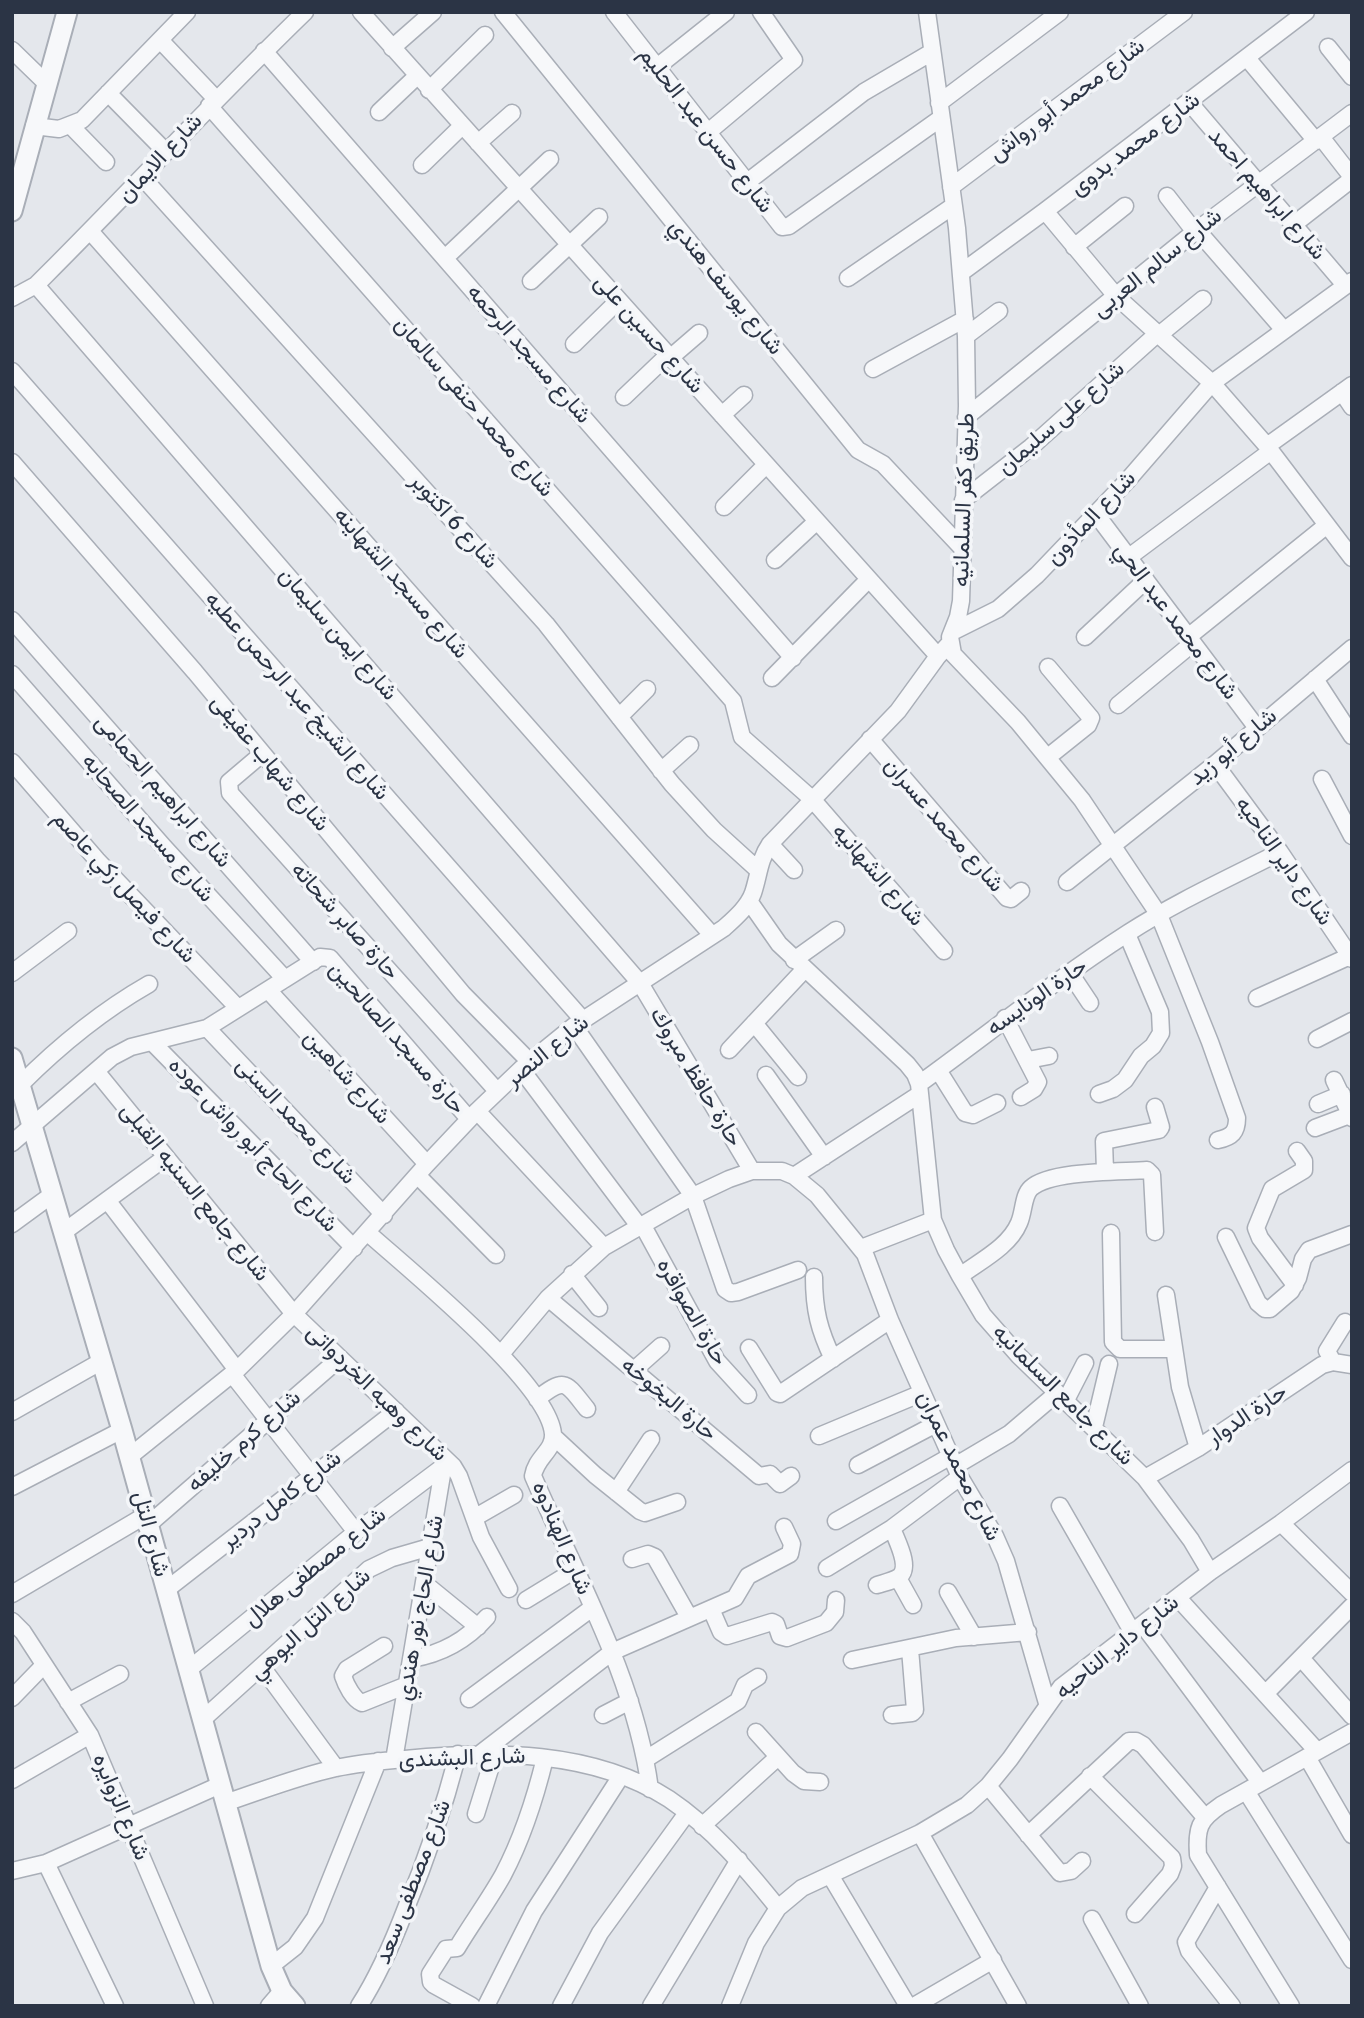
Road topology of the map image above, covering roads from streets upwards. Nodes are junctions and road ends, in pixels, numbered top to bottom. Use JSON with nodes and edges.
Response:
{"nodes":[{"id":1,"x":68,"y":12,"type":"edge"},
{"id":2,"x":187,"y":12,"type":"edge"},
{"id":3,"x":305,"y":12,"type":"edge"},
{"id":4,"x":361,"y":12,"type":"edge"},
{"id":5,"x":433,"y":12,"type":"edge"},
{"id":6,"x":503,"y":12,"type":"edge"},
{"id":7,"x":614,"y":12,"type":"edge"},
{"id":8,"x":726,"y":12,"type":"edge"},
{"id":9,"x":761,"y":12,"type":"edge"},
{"id":10,"x":927,"y":12,"type":"edge"},
{"id":11,"x":1060,"y":12,"type":"edge"},
{"id":12,"x":1184,"y":12,"type":"edge"},
{"id":13,"x":1306,"y":12,"type":"edge"},
{"id":14,"x":485,"y":35,"type":"dead end"},
{"id":15,"x":160,"y":40,"type":"junction"},
{"id":16,"x":1328,"y":47,"type":"dead end"},
{"id":17,"x":392,"y":48,"type":"junction"},
{"id":18,"x":12,"y":51,"type":"edge"},
{"id":19,"x":264,"y":51,"type":"junction"},
{"id":20,"x":932,"y":52,"type":"junction"},
{"id":21,"x":1247,"y":58,"type":"junction"},
{"id":22,"x":657,"y":67,"type":"junction"},
{"id":23,"x":417,"y":76,"type":"junction"},
{"id":24,"x":1352,"y":77,"type":"edge"},
{"id":25,"x":46,"y":83,"type":"junction"},
{"id":26,"x":429,"y":89,"type":"junction"},
{"id":27,"x":108,"y":93,"type":"junction"},
{"id":28,"x":213,"y":102,"type":"junction"},
{"id":29,"x":1189,"y":103,"type":"junction"},
{"id":30,"x":940,"y":110,"type":"junction"},
{"id":31,"x":379,"y":112,"type":"dead end"},
{"id":32,"x":512,"y":113,"type":"dead end"},
{"id":33,"x":1352,"y":113,"type":"edge"},
{"id":34,"x":34,"y":126,"type":"junction"},
{"id":35,"x":71,"y":126,"type":"junction"},
{"id":36,"x":462,"y":126,"type":"junction"},
{"id":37,"x":708,"y":133,"type":"junction"},
{"id":38,"x":1318,"y":139,"type":"junction"},
{"id":39,"x":478,"y":143,"type":"junction"},
{"id":40,"x":166,"y":152,"type":"junction"},
{"id":41,"x":550,"y":159,"type":"dead end"},
{"id":42,"x":106,"y":162,"type":"dead end"},
{"id":43,"x":422,"y":165,"type":"dead end"},
{"id":44,"x":143,"y":178,"type":"junction"},
{"id":45,"x":1352,"y":178,"type":"edge"},
{"id":46,"x":747,"y":183,"type":"junction"},
{"id":47,"x":1258,"y":184,"type":"junction"},
{"id":48,"x":951,"y":187,"type":"junction"},
{"id":49,"x":518,"y":189,"type":"junction"},
{"id":50,"x":15,"y":191,"type":"edge"},
{"id":51,"x":1167,"y":197,"type":"dead end"},
{"id":52,"x":953,"y":206,"type":"junction"},
{"id":53,"x":1125,"y":206,"type":"dead end"},
{"id":54,"x":12,"y":211,"type":"edge"},
{"id":55,"x":1045,"y":211,"type":"junction"},
{"id":56,"x":598,"y":217,"type":"dead end"},
{"id":57,"x":1293,"y":225,"type":"junction"},
{"id":58,"x":90,"y":231,"type":"junction"},
{"id":59,"x":1196,"y":231,"type":"junction"},
{"id":60,"x":569,"y":245,"type":"junction"},
{"id":61,"x":1073,"y":247,"type":"junction"},
{"id":62,"x":445,"y":258,"type":"junction"},
{"id":63,"x":962,"y":272,"type":"junction"},
{"id":64,"x":848,"y":278,"type":"dead end"},
{"id":65,"x":531,"y":281,"type":"dead end"},
{"id":66,"x":1349,"y":283,"type":"edge"},
{"id":67,"x":36,"y":285,"type":"junction"},
{"id":68,"x":1116,"y":296,"type":"junction"},
{"id":69,"x":12,"y":299,"type":"edge"},
{"id":70,"x":1203,"y":299,"type":"dead end"},
{"id":71,"x":619,"y":300,"type":"junction"},
{"id":72,"x":999,"y":311,"type":"dead end"},
{"id":73,"x":965,"y":319,"type":"junction"},
{"id":74,"x":1284,"y":330,"type":"junction"},
{"id":75,"x":699,"y":333,"type":"dead end"},
{"id":76,"x":1158,"y":334,"type":"junction"},
{"id":77,"x":966,"y":336,"type":"junction"},
{"id":78,"x":573,"y":344,"type":"dead end"},
{"id":79,"x":669,"y":356,"type":"junction"},
{"id":80,"x":873,"y":369,"type":"dead end"},
{"id":81,"x":12,"y":371,"type":"edge"},
{"id":82,"x":1212,"y":383,"type":"junction"},
{"id":83,"x":1347,"y":388,"type":"edge"},
{"id":84,"x":744,"y":395,"type":"dead end"},
{"id":85,"x":624,"y":397,"type":"dead end"},
{"id":86,"x":1352,"y":407,"type":"edge"},
{"id":87,"x":722,"y":415,"type":"junction"},
{"id":88,"x":966,"y":417,"type":"junction"},
{"id":89,"x":1269,"y":448,"type":"junction"},
{"id":90,"x":12,"y":462,"type":"edge"},
{"id":91,"x":766,"y":465,"type":"junction"},
{"id":92,"x":963,"y":500,"type":"junction"},
{"id":93,"x":724,"y":507,"type":"dead end"},
{"id":94,"x":1096,"y":514,"type":"junction"},
{"id":95,"x":817,"y":521,"type":"junction"},
{"id":96,"x":1327,"y":525,"type":"junction"},
{"id":97,"x":962,"y":548,"type":"junction"},
{"id":98,"x":1129,"y":557,"type":"junction"},
{"id":99,"x":1352,"y":558,"type":"edge"},
{"id":100,"x":775,"y":560,"type":"dead end"},
{"id":101,"x":869,"y":579,"type":"junction"},
{"id":102,"x":1146,"y":580,"type":"junction"},
{"id":103,"x":12,"y":620,"type":"edge"},
{"id":104,"x":1085,"y":637,"type":"dead end"},
{"id":105,"x":1191,"y":640,"type":"junction"},
{"id":106,"x":946,"y":644,"type":"junction"},
{"id":107,"x":1352,"y":648,"type":"edge"},
{"id":108,"x":793,"y":658,"type":"junction"},
{"id":109,"x":1048,"y":667,"type":"dead end"},
{"id":110,"x":12,"y":674,"type":"edge"},
{"id":111,"x":772,"y":678,"type":"dead end"},
{"id":112,"x":1315,"y":679,"type":"junction"},
{"id":113,"x":647,"y":689,"type":"dead end"},
{"id":114,"x":1118,"y":705,"type":"dead end"},
{"id":115,"x":619,"y":717,"type":"junction"},
{"id":116,"x":1256,"y":728,"type":"junction"},
{"id":117,"x":1352,"y":736,"type":"edge"},
{"id":118,"x":870,"y":739,"type":"junction"},
{"id":119,"x":690,"y":745,"type":"dead end"},
{"id":120,"x":262,"y":754,"type":"junction"},
{"id":121,"x":1048,"y":757,"type":"junction"},
{"id":122,"x":12,"y":762,"type":"edge"},
{"id":123,"x":1215,"y":764,"type":"junction"},
{"id":124,"x":662,"y":771,"type":"junction"},
{"id":125,"x":1322,"y":779,"type":"dead end"},
{"id":126,"x":812,"y":799,"type":"junction"},
{"id":127,"x":1346,"y":811,"type":"edge"},
{"id":128,"x":1352,"y":836,"type":"edge"},
{"id":129,"x":770,"y":844,"type":"junction"},
{"id":130,"x":1114,"y":845,"type":"junction"},
{"id":131,"x":1279,"y":852,"type":"junction"},
{"id":132,"x":758,"y":870,"type":"junction"},
{"id":133,"x":794,"y":870,"type":"dead end"},
{"id":134,"x":1067,"y":882,"type":"dead end"},
{"id":135,"x":1021,"y":891,"type":"dead end"},
{"id":136,"x":749,"y":901,"type":"junction"},
{"id":137,"x":1158,"y":915,"type":"junction"},
{"id":138,"x":836,"y":930,"type":"dead end"},
{"id":139,"x":68,"y":931,"type":"dead end"},
{"id":140,"x":1127,"y":934,"type":"junction"},
{"id":141,"x":712,"y":935,"type":"junction"},
{"id":142,"x":944,"y":951,"type":"dead end"},
{"id":143,"x":1351,"y":957,"type":"edge"},
{"id":144,"x":319,"y":959,"type":"junction"},
{"id":145,"x":799,"y":965,"type":"junction"},
{"id":146,"x":12,"y":973,"type":"edge"},
{"id":147,"x":1070,"y":973,"type":"junction"},
{"id":148,"x":285,"y":979,"type":"junction"},
{"id":149,"x":640,"y":983,"type":"junction"},
{"id":150,"x":149,"y":984,"type":"dead end"},
{"id":151,"x":268,"y":990,"type":"junction"},
{"id":152,"x":1257,"y":998,"type":"dead end"},
{"id":153,"x":1090,"y":1003,"type":"dead end"},
{"id":154,"x":238,"y":1008,"type":"junction"},
{"id":155,"x":1005,"y":1018,"type":"junction"},
{"id":156,"x":1352,"y":1021,"type":"edge"},
{"id":157,"x":578,"y":1023,"type":"junction"},
{"id":158,"x":754,"y":1023,"type":"junction"},
{"id":159,"x":207,"y":1028,"type":"junction"},
{"id":160,"x":1317,"y":1039,"type":"dead end"},
{"id":161,"x":152,"y":1042,"type":"junction"},
{"id":162,"x":729,"y":1050,"type":"dead end"},
{"id":163,"x":1049,"y":1056,"type":"dead end"},
{"id":164,"x":12,"y":1059,"type":"edge"},
{"id":165,"x":1028,"y":1060,"type":"junction"},
{"id":166,"x":525,"y":1066,"type":"junction"},
{"id":167,"x":938,"y":1070,"type":"junction"},
{"id":168,"x":96,"y":1071,"type":"junction"},
{"id":169,"x":766,"y":1075,"type":"dead end"},
{"id":170,"x":798,"y":1077,"type":"dead end"},
{"id":171,"x":20,"y":1085,"type":"junction"},
{"id":172,"x":919,"y":1089,"type":"junction"},
{"id":173,"x":497,"y":1091,"type":"junction"},
{"id":174,"x":1099,"y":1094,"type":"dead end"},
{"id":175,"x":1021,"y":1097,"type":"dead end"},
{"id":176,"x":997,"y":1103,"type":"dead end"},
{"id":177,"x":1318,"y":1104,"type":"dead end"},
{"id":178,"x":1155,"y":1107,"type":"dead end"},
{"id":179,"x":473,"y":1115,"type":"junction"},
{"id":180,"x":1351,"y":1116,"type":"edge"},
{"id":181,"x":32,"y":1126,"type":"junction"},
{"id":182,"x":1315,"y":1128,"type":"dead end"},
{"id":183,"x":1218,"y":1140,"type":"dead end"},
{"id":184,"x":12,"y":1143,"type":"edge"},
{"id":185,"x":1297,"y":1151,"type":"dead end"},
{"id":186,"x":166,"y":1157,"type":"junction"},
{"id":187,"x":824,"y":1157,"type":"junction"},
{"id":188,"x":422,"y":1170,"type":"junction"},
{"id":189,"x":752,"y":1171,"type":"junction"},
{"id":190,"x":1105,"y":1171,"type":"junction"},
{"id":191,"x":794,"y":1176,"type":"junction"},
{"id":192,"x":53,"y":1194,"type":"junction"},
{"id":193,"x":693,"y":1196,"type":"junction"},
{"id":194,"x":107,"y":1200,"type":"junction"},
{"id":195,"x":384,"y":1215,"type":"junction"},
{"id":196,"x":933,"y":1220,"type":"junction"},
{"id":197,"x":12,"y":1224,"type":"edge"},
{"id":198,"x":640,"y":1225,"type":"junction"},
{"id":199,"x":65,"y":1231,"type":"junction"},
{"id":200,"x":1155,"y":1232,"type":"dead end"},
{"id":201,"x":368,"y":1233,"type":"junction"},
{"id":202,"x":1111,"y":1233,"type":"dead end"},
{"id":203,"x":1352,"y":1234,"type":"edge"},
{"id":204,"x":1226,"y":1237,"type":"dead end"},
{"id":205,"x":857,"y":1242,"type":"junction"},
{"id":206,"x":604,"y":1247,"type":"junction"},
{"id":207,"x":354,"y":1248,"type":"junction"},
{"id":208,"x":496,"y":1255,"type":"dead end"},
{"id":209,"x":798,"y":1270,"type":"dead end"},
{"id":210,"x":572,"y":1274,"type":"junction"},
{"id":211,"x":960,"y":1276,"type":"junction"},
{"id":212,"x":814,"y":1277,"type":"dead end"},
{"id":213,"x":1295,"y":1285,"type":"junction"},
{"id":214,"x":1166,"y":1295,"type":"dead end"},
{"id":215,"x":548,"y":1298,"type":"junction"},
{"id":216,"x":599,"y":1308,"type":"dead end"},
{"id":217,"x":294,"y":1314,"type":"junction"},
{"id":218,"x":890,"y":1320,"type":"junction"},
{"id":219,"x":1345,"y":1322,"type":"dead end"},
{"id":220,"x":661,"y":1346,"type":"dead end"},
{"id":221,"x":749,"y":1348,"type":"dead end"},
{"id":222,"x":1173,"y":1349,"type":"junction"},
{"id":223,"x":501,"y":1354,"type":"junction"},
{"id":224,"x":340,"y":1358,"type":"junction"},
{"id":225,"x":833,"y":1359,"type":"junction"},
{"id":226,"x":102,"y":1361,"type":"junction"},
{"id":227,"x":1334,"y":1362,"type":"junction"},
{"id":228,"x":1085,"y":1363,"type":"dead end"},
{"id":229,"x":1110,"y":1364,"type":"dead end"},
{"id":230,"x":1352,"y":1365,"type":"edge"},
{"id":231,"x":634,"y":1370,"type":"junction"},
{"id":232,"x":235,"y":1372,"type":"junction"},
{"id":233,"x":922,"y":1393,"type":"junction"},
{"id":234,"x":748,"y":1395,"type":"dead end"},
{"id":235,"x":1060,"y":1398,"type":"junction"},
{"id":236,"x":537,"y":1399,"type":"junction"},
{"id":237,"x":587,"y":1409,"type":"dead end"},
{"id":238,"x":13,"y":1411,"type":"edge"},
{"id":239,"x":396,"y":1411,"type":"junction"},
{"id":240,"x":268,"y":1420,"type":"junction"},
{"id":241,"x":936,"y":1424,"type":"junction"},
{"id":242,"x":1094,"y":1427,"type":"junction"},
{"id":243,"x":122,"y":1430,"type":"junction"},
{"id":244,"x":553,"y":1436,"type":"junction"},
{"id":245,"x":819,"y":1436,"type":"dead end"},
{"id":246,"x":651,"y":1439,"type":"dead end"},
{"id":247,"x":1198,"y":1448,"type":"junction"},
{"id":248,"x":129,"y":1457,"type":"junction"},
{"id":249,"x":444,"y":1462,"type":"junction"},
{"id":250,"x":858,"y":1465,"type":"dead end"},
{"id":251,"x":955,"y":1466,"type":"junction"},
{"id":252,"x":1349,"y":1475,"type":"edge"},
{"id":253,"x":312,"y":1476,"type":"junction"},
{"id":254,"x":791,"y":1476,"type":"dead end"},
{"id":255,"x":1145,"y":1478,"type":"junction"},
{"id":256,"x":12,"y":1487,"type":"edge"},
{"id":257,"x":616,"y":1492,"type":"junction"},
{"id":258,"x":514,"y":1495,"type":"dead end"},
{"id":259,"x":677,"y":1502,"type":"dead end"},
{"id":260,"x":1060,"y":1506,"type":"dead end"},
{"id":261,"x":474,"y":1518,"type":"junction"},
{"id":262,"x":147,"y":1520,"type":"junction"},
{"id":263,"x":836,"y":1521,"type":"dead end"},
{"id":264,"x":1281,"y":1523,"type":"junction"},
{"id":265,"x":785,"y":1527,"type":"dead end"},
{"id":266,"x":892,"y":1528,"type":"junction"},
{"id":267,"x":356,"y":1532,"type":"junction"},
{"id":268,"x":430,"y":1547,"type":"junction"},
{"id":269,"x":632,"y":1559,"type":"dead end"},
{"id":270,"x":827,"y":1568,"type":"dead end"},
{"id":271,"x":575,"y":1570,"type":"junction"},
{"id":272,"x":1210,"y":1572,"type":"junction"},
{"id":273,"x":898,"y":1578,"type":"junction"},
{"id":274,"x":424,"y":1583,"type":"junction"},
{"id":275,"x":877,"y":1585,"type":"dead end"},
{"id":276,"x":509,"y":1589,"type":"dead end"},
{"id":277,"x":166,"y":1590,"type":"junction"},
{"id":278,"x":948,"y":1592,"type":"dead end"},
{"id":279,"x":1352,"y":1593,"type":"edge"},
{"id":280,"x":12,"y":1594,"type":"edge"},
{"id":281,"x":1178,"y":1598,"type":"junction"},
{"id":282,"x":527,"y":1600,"type":"dead end"},
{"id":283,"x":836,"y":1600,"type":"dead end"},
{"id":284,"x":913,"y":1605,"type":"dead end"},
{"id":285,"x":1352,"y":1606,"type":"edge"},
{"id":286,"x":592,"y":1608,"type":"junction"},
{"id":287,"x":711,"y":1609,"type":"junction"},
{"id":288,"x":689,"y":1618,"type":"junction"},
{"id":289,"x":12,"y":1621,"type":"edge"},
{"id":290,"x":1138,"y":1629,"type":"junction"},
{"id":291,"x":1028,"y":1632,"type":"junction"},
{"id":292,"x":974,"y":1637,"type":"junction"},
{"id":293,"x":384,"y":1646,"type":"dead end"},
{"id":294,"x":910,"y":1649,"type":"junction"},
{"id":295,"x":612,"y":1652,"type":"junction"},
{"id":296,"x":1301,"y":1658,"type":"junction"},
{"id":297,"x":411,"y":1659,"type":"junction"},
{"id":298,"x":852,"y":1660,"type":"dead end"},
{"id":299,"x":44,"y":1665,"type":"junction"},
{"id":300,"x":262,"y":1667,"type":"junction"},
{"id":301,"x":188,"y":1670,"type":"junction"},
{"id":302,"x":120,"y":1674,"type":"dead end"},
{"id":303,"x":758,"y":1678,"type":"dead end"},
{"id":304,"x":407,"y":1685,"type":"junction"},
{"id":305,"x":1265,"y":1694,"type":"junction"},
{"id":306,"x":12,"y":1698,"type":"edge"},
{"id":307,"x":470,"y":1699,"type":"dead end"},
{"id":308,"x":630,"y":1701,"type":"junction"},
{"id":309,"x":68,"y":1702,"type":"junction"},
{"id":310,"x":1048,"y":1703,"type":"junction"},
{"id":311,"x":603,"y":1715,"type":"dead end"},
{"id":312,"x":892,"y":1715,"type":"dead end"},
{"id":313,"x":1352,"y":1716,"type":"edge"},
{"id":314,"x":202,"y":1720,"type":"junction"},
{"id":315,"x":756,"y":1732,"type":"dead end"},
{"id":316,"x":1352,"y":1732,"type":"edge"},
{"id":317,"x":90,"y":1735,"type":"junction"},
{"id":318,"x":488,"y":1753,"type":"junction"},
{"id":319,"x":458,"y":1754,"type":"junction"},
{"id":320,"x":1312,"y":1754,"type":"junction"},
{"id":321,"x":778,"y":1756,"type":"junction"},
{"id":322,"x":545,"y":1758,"type":"junction"},
{"id":323,"x":646,"y":1759,"type":"junction"},
{"id":324,"x":386,"y":1760,"type":"junction"},
{"id":325,"x":336,"y":1768,"type":"junction"},
{"id":326,"x":621,"y":1776,"type":"junction"},
{"id":327,"x":1090,"y":1776,"type":"junction"},
{"id":328,"x":12,"y":1780,"type":"edge"},
{"id":329,"x":820,"y":1782,"type":"dead end"},
{"id":330,"x":988,"y":1786,"type":"junction"},
{"id":331,"x":1253,"y":1787,"type":"junction"},
{"id":332,"x":650,"y":1788,"type":"junction"},
{"id":333,"x":222,"y":1794,"type":"junction"},
{"id":334,"x":687,"y":1813,"type":"junction"},
{"id":335,"x":476,"y":1814,"type":"dead end"},
{"id":336,"x":1204,"y":1816,"type":"junction"},
{"id":337,"x":129,"y":1826,"type":"junction"},
{"id":338,"x":702,"y":1826,"type":"junction"},
{"id":339,"x":920,"y":1833,"type":"junction"},
{"id":340,"x":1028,"y":1835,"type":"junction"},
{"id":341,"x":1352,"y":1835,"type":"edge"},
{"id":342,"x":739,"y":1860,"type":"junction"},
{"id":343,"x":1082,"y":1861,"type":"dead end"},
{"id":344,"x":47,"y":1863,"type":"junction"},
{"id":345,"x":12,"y":1871,"type":"edge"},
{"id":346,"x":830,"y":1875,"type":"junction"},
{"id":347,"x":1218,"y":1887,"type":"junction"},
{"id":348,"x":778,"y":1908,"type":"junction"},
{"id":349,"x":1135,"y":1914,"type":"dead end"},
{"id":350,"x":1092,"y":1919,"type":"dead end"},
{"id":351,"x":993,"y":1960,"type":"junction"},
{"id":352,"x":1352,"y":1960,"type":"edge"},
{"id":353,"x":271,"y":1966,"type":"junction"},
{"id":354,"x":282,"y":2001,"type":"edge"},
{"id":355,"x":115,"y":2006,"type":"edge"},
{"id":356,"x":205,"y":2006,"type":"edge"},
{"id":357,"x":359,"y":2006,"type":"edge"},
{"id":358,"x":472,"y":2006,"type":"edge"},
{"id":359,"x":486,"y":2006,"type":"edge"},
{"id":360,"x":561,"y":2006,"type":"edge"},
{"id":361,"x":651,"y":2006,"type":"edge"},
{"id":362,"x":730,"y":2006,"type":"edge"},
{"id":363,"x":911,"y":2006,"type":"edge"},
{"id":364,"x":1018,"y":2006,"type":"edge"},
{"id":365,"x":1140,"y":2006,"type":"edge"},
{"id":366,"x":1232,"y":2006,"type":"edge"},
{"id":367,"x":1291,"y":2006,"type":"edge"}],
"edges":[{"from":1,"to":25,"type":"street"},
{"from":2,"to":15,"type":"street"},
{"from":3,"to":19,"type":"street","name":"شارع الايمان"},
{"from":4,"to":17,"type":"street","name":"شارع حسين على"},
{"from":5,"to":17,"type":"street"},
{"from":6,"to":97,"type":"street","name":"شارع يوسف هندي"},
{"from":7,"to":22,"type":"street","name":"شارع حسن عبد الحليم"},
{"from":8,"to":22,"type":"street"},
{"from":9,"to":37,"type":"street"},
{"from":10,"to":20,"type":"street","name":"طريق كفر السلمانيه"},
{"from":11,"to":30,"type":"street","name":"شارع حسن عبد الحليم"},
{"from":12,"to":48,"type":"street","name":"شارع محمد أبو رواش"},
{"from":13,"to":21,"type":"street","name":"شارع محمد بدوى"},
{"from":14,"to":26,"type":"street"},
{"from":15,"to":27,"type":"street"},
{"from":15,"to":28,"type":"street","name":"شارع محمد حنفى سالمان"},
{"from":16,"to":24,"type":"street"},
{"from":17,"to":23,"type":"street","name":"شارع حسين على"},
{"from":18,"to":25,"type":"street"},
{"from":19,"to":28,"type":"street","name":"شارع الايمان"},
{"from":19,"to":62,"type":"street","name":"شارع مسجد الرحمه"},
{"from":20,"to":30,"type":"street","name":"طريق كفر السلمانيه"},
{"from":20,"to":46,"type":"street"},
{"from":21,"to":29,"type":"street","name":"شارع محمد بدوى"},
{"from":21,"to":38,"type":"street"},
{"from":22,"to":37,"type":"street","name":"شارع حسن عبد الحليم"},
{"from":23,"to":26,"type":"street","name":"شارع حسين على"},
{"from":23,"to":31,"type":"street"},
{"from":25,"to":34,"type":"street"},
{"from":26,"to":36,"type":"street","name":"شارع حسين على"},
{"from":27,"to":35,"type":"street"},
{"from":27,"to":40,"type":"street"},
{"from":28,"to":40,"type":"street","name":"شارع الايمان"},
{"from":28,"to":126,"type":"street","name":"شارع محمد حنفى سالمان"},
{"from":29,"to":47,"type":"street","name":"شارع ابراهيم احمد"},
{"from":29,"to":55,"type":"street","name":"شارع محمد بدوى"},
{"from":30,"to":46,"type":"street","name":"شارع حسن عبد الحليم"},
{"from":30,"to":48,"type":"street","name":"طريق كفر السلمانيه"},
{"from":32,"to":39,"type":"street"},
{"from":33,"to":38,"type":"street","name":"شارع سالم العربى"},
{"from":34,"to":35,"type":"street"},
{"from":34,"to":50,"type":"street"},
{"from":35,"to":42,"type":"street"},
{"from":36,"to":39,"type":"street","name":"شارع حسين على"},
{"from":36,"to":43,"type":"street"},
{"from":37,"to":46,"type":"street","name":"شارع حسن عبد الحليم"},
{"from":38,"to":45,"type":"street"},
{"from":38,"to":47,"type":"street","name":"شارع سالم العربى"},
{"from":39,"to":49,"type":"street","name":"شارع حسين على"},
{"from":40,"to":44,"type":"street","name":"شارع الايمان"},
{"from":41,"to":49,"type":"street"},
{"from":44,"to":58,"type":"street","name":"شارع الايمان"},
{"from":44,"to":115,"type":"street","name":"شارع 6 اكتوبر"},
{"from":45,"to":57,"type":"street"},
{"from":47,"to":57,"type":"street","name":"شارع ابراهيم احمد"},
{"from":47,"to":59,"type":"street","name":"شارع سالم العربى"},
{"from":48,"to":52,"type":"street","name":"طريق كفر السلمانيه"},
{"from":49,"to":60,"type":"street","name":"شارع حسين على"},
{"from":49,"to":62,"type":"street"},
{"from":50,"to":54,"type":"street"},
{"from":51,"to":59,"type":"street"},
{"from":52,"to":63,"type":"street","name":"طريق كفر السلمانيه"},
{"from":52,"to":64,"type":"street"},
{"from":53,"to":61,"type":"street"},
{"from":55,"to":61,"type":"street"},
{"from":55,"to":63,"type":"street","name":"شارع محمد بدوى"},
{"from":56,"to":60,"type":"street"},
{"from":57,"to":66,"type":"street","name":"شارع ابراهيم احمد"},
{"from":58,"to":67,"type":"street","name":"شارع الايمان"},
{"from":58,"to":141,"type":"street","name":"شارع مسجد الشهاينه"},
{"from":59,"to":68,"type":"street","name":"شارع سالم العربى"},
{"from":59,"to":74,"type":"street"},
{"from":60,"to":65,"type":"street"},
{"from":60,"to":71,"type":"street","name":"شارع حسين على"},
{"from":61,"to":68,"type":"street"},
{"from":62,"to":108,"type":"street","name":"شارع مسجد الرحمه"},
{"from":63,"to":73,"type":"street","name":"طريق كفر السلمانيه"},
{"from":66,"to":74,"type":"street","name":"شارع المأذون"},
{"from":67,"to":69,"type":"street","name":"شارع الايمان"},
{"from":67,"to":149,"type":"street","name":"شارع ايمن سليمان"},
{"from":68,"to":76,"type":"street"},
{"from":68,"to":88,"type":"street","name":"شارع سالم العربى"},
{"from":70,"to":76,"type":"street","name":"شارع على سليمان"},
{"from":71,"to":78,"type":"street"},
{"from":71,"to":79,"type":"street","name":"شارع حسين على"},
{"from":72,"to":77,"type":"street"},
{"from":73,"to":77,"type":"street","name":"طريق كفر السلمانيه"},
{"from":73,"to":80,"type":"street"},
{"from":74,"to":82,"type":"street","name":"شارع المأذون"},
{"from":75,"to":79,"type":"street"},
{"from":76,"to":82,"type":"street"},
{"from":76,"to":92,"type":"street","name":"شارع على سليمان"},
{"from":77,"to":88,"type":"street","name":"طريق كفر السلمانيه"},
{"from":79,"to":85,"type":"street"},
{"from":79,"to":87,"type":"street","name":"شارع حسين على"},
{"from":81,"to":157,"type":"street","name":"شارع الشيخ عبد الرحمن عطيه"},
{"from":82,"to":89,"type":"street"},
{"from":82,"to":94,"type":"street","name":"شارع المأذون"},
{"from":83,"to":86,"type":"street"},
{"from":83,"to":89,"type":"street"},
{"from":84,"to":87,"type":"street"},
{"from":87,"to":91,"type":"street","name":"شارع حسين على"},
{"from":88,"to":92,"type":"street","name":"طريق كفر السلمانيه"},
{"from":89,"to":96,"type":"street"},
{"from":89,"to":98,"type":"street"},
{"from":90,"to":120,"type":"street","name":"شارع شهاب عفيفى"},
{"from":91,"to":93,"type":"street"},
{"from":91,"to":95,"type":"street","name":"شارع حسين على"},
{"from":92,"to":97,"type":"street","name":"طريق كفر السلمانيه"},
{"from":94,"to":98,"type":"street","name":"شارع محمد عبد الحي"},
{"from":94,"to":106,"type":"street","name":"شارع المأذون"},
{"from":95,"to":100,"type":"street"},
{"from":95,"to":101,"type":"street","name":"شارع حسين على"},
{"from":96,"to":99,"type":"street"},
{"from":96,"to":105,"type":"street"},
{"from":97,"to":106,"type":"street","name":"طريق كفر السلمانيه"},
{"from":98,"to":102,"type":"street","name":"شارع محمد عبد الحي"},
{"from":101,"to":106,"type":"street","name":"شارع حسين على"},
{"from":101,"to":108,"type":"street"},
{"from":102,"to":104,"type":"street"},
{"from":102,"to":105,"type":"street","name":"شارع محمد عبد الحي"},
{"from":103,"to":144,"type":"street","name":"شارع ابراهيم الحمامى"},
{"from":105,"to":114,"type":"street"},
{"from":105,"to":116,"type":"street","name":"شارع محمد عبد الحي"},
{"from":106,"to":118,"type":"street","name":"شارع النصر"},
{"from":106,"to":121,"type":"street"},
{"from":107,"to":112,"type":"street","name":"شارع أبو زيد"},
{"from":108,"to":111,"type":"street"},
{"from":109,"to":121,"type":"street"},
{"from":110,"to":148,"type":"street","name":"شارع مسجد الصحابه"},
{"from":112,"to":116,"type":"street","name":"شارع أبو زيد"},
{"from":112,"to":117,"type":"street"},
{"from":113,"to":115,"type":"street"},
{"from":115,"to":124,"type":"street","name":"شارع 6 اكتوبر"},
{"from":116,"to":123,"type":"street","name":"شارع أبو زيد"},
{"from":118,"to":126,"type":"street","name":"شارع النصر"},
{"from":118,"to":135,"type":"street","name":"شارع محمد عسران"},
{"from":119,"to":124,"type":"street"},
{"from":120,"to":166,"type":"street","name":"شارع شهاب عفيفى"},
{"from":120,"to":173,"type":"street","name":"حارة صابر شحاته"},
{"from":121,"to":130,"type":"street"},
{"from":122,"to":154,"type":"street","name":"شارع فيصل زكي عاصم"},
{"from":123,"to":130,"type":"street","name":"شارع أبو زيد"},
{"from":123,"to":131,"type":"street","name":"شارع داير الناحيه"},
{"from":124,"to":132,"type":"street","name":"شارع 6 اكتوبر"},
{"from":125,"to":127,"type":"street"},
{"from":126,"to":129,"type":"street","name":"شارع النصر"},
{"from":126,"to":142,"type":"street","name":"شارع الشهانيه"},
{"from":127,"to":128,"type":"street"},
{"from":129,"to":132,"type":"street","name":"شارع النصر"},
{"from":129,"to":133,"type":"street"},
{"from":130,"to":134,"type":"street","name":"شارع أبو زيد"},
{"from":130,"to":137,"type":"street"},
{"from":131,"to":137,"type":"street","name":"حارة الونايسه"},
{"from":131,"to":143,"type":"street","name":"شارع داير الناحيه"},
{"from":132,"to":136,"type":"street","name":"شارع النصر"},
{"from":136,"to":141,"type":"street","name":"شارع النصر"},
{"from":136,"to":145,"type":"street","name":"شارع جامع السلمانيه"},
{"from":137,"to":140,"type":"street","name":"حارة الونايسه"},
{"from":137,"to":183,"type":"street"},
{"from":138,"to":145,"type":"street"},
{"from":139,"to":146,"type":"street"},
{"from":140,"to":147,"type":"street","name":"حارة الونايسه"},
{"from":140,"to":174,"type":"street"},
{"from":141,"to":149,"type":"street","name":"شارع النصر"},
{"from":143,"to":152,"type":"street"},
{"from":144,"to":148,"type":"street"},
{"from":144,"to":179,"type":"street","name":"حارة مسجد الصالحين"},
{"from":145,"to":158,"type":"street"},
{"from":145,"to":172,"type":"street","name":"شارع جامع السلمانيه"},
{"from":147,"to":153,"type":"street"},
{"from":147,"to":155,"type":"street","name":"حارة الونايسه"},
{"from":148,"to":151,"type":"street"},
{"from":149,"to":157,"type":"street","name":"شارع النصر"},
{"from":149,"to":189,"type":"street","name":"حارة حافظ مبروك"},
{"from":150,"to":171,"type":"street"},
{"from":151,"to":154,"type":"street"},
{"from":151,"to":188,"type":"street","name":"شارع شاهين"},
{"from":154,"to":159,"type":"street"},
{"from":155,"to":165,"type":"street"},
{"from":155,"to":167,"type":"street","name":"حارة الونايسه"},
{"from":156,"to":160,"type":"street"},
{"from":157,"to":166,"type":"street","name":"شارع النصر"},
{"from":157,"to":193,"type":"street","name":"شارع الشيخ عبد الرحمن عطيه"},
{"from":158,"to":162,"type":"street"},
{"from":158,"to":170,"type":"street"},
{"from":159,"to":161,"type":"street"},
{"from":159,"to":195,"type":"street","name":"شارع محمد السنى"},
{"from":161,"to":168,"type":"street"},
{"from":161,"to":207,"type":"street","name":"شارع الحاج أبو رواش عوده"},
{"from":163,"to":165,"type":"street"},
{"from":164,"to":171,"type":"street","name":"شارع التل"},
{"from":165,"to":175,"type":"street"},
{"from":166,"to":173,"type":"street","name":"شارع النصر"},
{"from":166,"to":198,"type":"street","name":"شارع شهاب عفيفى"},
{"from":167,"to":172,"type":"street","name":"حارة الونايسه"},
{"from":167,"to":176,"type":"street"},
{"from":168,"to":181,"type":"street"},
{"from":168,"to":186,"type":"street","name":"شارع جامع السنيه القبلى"},
{"from":169,"to":187,"type":"street"},
{"from":171,"to":181,"type":"street","name":"شارع التل"},
{"from":172,"to":187,"type":"street","name":"حارة الونايسه"},
{"from":172,"to":196,"type":"street","name":"شارع جامع السلمانيه"},
{"from":173,"to":179,"type":"street","name":"شارع النصر"},
{"from":177,"to":180,"type":"street"},
{"from":178,"to":190,"type":"street"},
{"from":179,"to":188,"type":"street","name":"شارع النصر"},
{"from":179,"to":206,"type":"street","name":"حارة مسجد الصالحين"},
{"from":180,"to":182,"type":"street"},
{"from":181,"to":184,"type":"street"},
{"from":181,"to":192,"type":"street","name":"شارع التل"},
{"from":185,"to":213,"type":"street"},
{"from":186,"to":194,"type":"street"},
{"from":186,"to":217,"type":"street","name":"شارع جامع السنيه القبلى"},
{"from":187,"to":191,"type":"street","name":"حارة الونايسه"},
{"from":188,"to":195,"type":"street","name":"شارع النصر"},
{"from":188,"to":208,"type":"street","name":"شارع شاهين"},
{"from":189,"to":191,"type":"street"},
{"from":189,"to":193,"type":"street"},
{"from":190,"to":200,"type":"street"},
{"from":190,"to":211,"type":"street"},
{"from":191,"to":205,"type":"street","name":"شارع محمد عمران"},
{"from":192,"to":197,"type":"street"},
{"from":192,"to":199,"type":"street","name":"شارع التل"},
{"from":193,"to":198,"type":"street"},
{"from":193,"to":209,"type":"street","name":"شارع الشيخ عبد الرحمن عطيه"},
{"from":194,"to":199,"type":"street"},
{"from":194,"to":232,"type":"street"},
{"from":195,"to":201,"type":"street","name":"شارع النصر"},
{"from":196,"to":205,"type":"street"},
{"from":196,"to":211,"type":"street","name":"شارع جامع السلمانيه"},
{"from":198,"to":206,"type":"street"},
{"from":198,"to":234,"type":"street","name":"حارة الصواقره"},
{"from":199,"to":226,"type":"street","name":"شارع التل"},
{"from":201,"to":207,"type":"street","name":"شارع النصر"},
{"from":201,"to":223,"type":"street"},
{"from":202,"to":222,"type":"street"},
{"from":203,"to":213,"type":"street"},
{"from":204,"to":213,"type":"street"},
{"from":205,"to":218,"type":"street","name":"شارع محمد عمران"},
{"from":206,"to":210,"type":"street"},
{"from":207,"to":217,"type":"street","name":"شارع النصر"},
{"from":210,"to":215,"type":"street"},
{"from":210,"to":216,"type":"street"},
{"from":211,"to":235,"type":"street","name":"شارع جامع السلمانيه"},
{"from":212,"to":225,"type":"street"},
{"from":214,"to":222,"type":"street"},
{"from":215,"to":223,"type":"street"},
{"from":215,"to":231,"type":"street","name":"حارة البخوخه"},
{"from":217,"to":224,"type":"street","name":"شارع وهبه الخردواتى"},
{"from":217,"to":232,"type":"street","name":"شارع النصر"},
{"from":218,"to":225,"type":"street"},
{"from":218,"to":233,"type":"street","name":"شارع محمد عمران"},
{"from":219,"to":227,"type":"street"},
{"from":220,"to":231,"type":"street"},
{"from":221,"to":225,"type":"street"},
{"from":222,"to":247,"type":"street"},
{"from":223,"to":236,"type":"street"},
{"from":224,"to":239,"type":"street","name":"شارع وهبه الخردواتى"},
{"from":224,"to":240,"type":"street","name":"شارع كرم خليفه"},
{"from":226,"to":238,"type":"street"},
{"from":226,"to":243,"type":"street","name":"شارع التل"},
{"from":227,"to":230,"type":"street"},
{"from":227,"to":247,"type":"street","name":"حارة الدوار"},
{"from":228,"to":235,"type":"street"},
{"from":229,"to":242,"type":"street"},
{"from":231,"to":254,"type":"street","name":"حارة البخوخه"},
{"from":232,"to":240,"type":"street"},
{"from":232,"to":248,"type":"street","name":"شارع النصر"},
{"from":233,"to":241,"type":"street","name":"شارع محمد عمران"},
{"from":233,"to":245,"type":"street"},
{"from":235,"to":242,"type":"street","name":"شارع جامع السلمانيه"},
{"from":235,"to":251,"type":"street"},
{"from":236,"to":237,"type":"street"},
{"from":236,"to":244,"type":"street"},
{"from":239,"to":249,"type":"street","name":"شارع وهبه الخردواتى"},
{"from":239,"to":253,"type":"street","name":"شارع كامل دردير"},
{"from":240,"to":253,"type":"street"},
{"from":240,"to":262,"type":"street","name":"شارع كرم خليفه"},
{"from":241,"to":250,"type":"street"},
{"from":241,"to":251,"type":"street","name":"شارع محمد عمران"},
{"from":242,"to":255,"type":"street","name":"شارع جامع السلمانيه"},
{"from":243,"to":248,"type":"street","name":"شارع التل"},
{"from":243,"to":256,"type":"street"},
{"from":244,"to":257,"type":"street"},
{"from":244,"to":271,"type":"street","name":"شارع الهنادوه"},
{"from":246,"to":257,"type":"street"},
{"from":247,"to":255,"type":"street","name":"حارة الدوار"},
{"from":248,"to":262,"type":"street","name":"شارع التل"},
{"from":249,"to":261,"type":"street","name":"شارع وهبه الخردواتى"},
{"from":249,"to":267,"type":"street","name":"شارع مصطفى هلال"},
{"from":249,"to":268,"type":"street","name":"شارع الحاج نور هندي"},
{"from":251,"to":263,"type":"street"},
{"from":251,"to":266,"type":"street"},
{"from":251,"to":291,"type":"street","name":"شارع محمد عمران"},
{"from":252,"to":264,"type":"street","name":"شارع داير الناحيه"},
{"from":253,"to":267,"type":"street"},
{"from":253,"to":277,"type":"street","name":"شارع كامل دردير"},
{"from":255,"to":272,"type":"street","name":"شارع جامع السلمانيه"},
{"from":257,"to":259,"type":"street"},
{"from":258,"to":261,"type":"street"},
{"from":260,"to":290,"type":"street"},
{"from":261,"to":276,"type":"street","name":"شارع وهبه الخردواتى"},
{"from":262,"to":277,"type":"street","name":"شارع التل"},
{"from":262,"to":280,"type":"street","name":"شارع كرم خليفه"},
{"from":264,"to":272,"type":"street","name":"شارع داير الناحيه"},
{"from":264,"to":279,"type":"street"},
{"from":265,"to":287,"type":"street"},
{"from":266,"to":270,"type":"street"},
{"from":266,"to":273,"type":"street"},
{"from":267,"to":301,"type":"street","name":"شارع مصطفى هلال"},
{"from":268,"to":274,"type":"street","name":"شارع الحاج نور هندي"},
{"from":268,"to":300,"type":"street","name":"شارع التل البوهي"},
{"from":269,"to":288,"type":"street"},
{"from":271,"to":282,"type":"street"},
{"from":271,"to":286,"type":"street","name":"شارع الهنادوه"},
{"from":272,"to":281,"type":"street","name":"شارع داير الناحيه"},
{"from":273,"to":275,"type":"street"},
{"from":273,"to":284,"type":"street"},
{"from":274,"to":297,"type":"street","name":"شارع الحاج نور هندي"},
{"from":274,"to":297,"type":"street"},
{"from":277,"to":301,"type":"street","name":"شارع التل"},
{"from":278,"to":292,"type":"street"},
{"from":281,"to":290,"type":"street","name":"شارع داير الناحيه"},
{"from":281,"to":305,"type":"street"},
{"from":283,"to":287,"type":"street"},
{"from":285,"to":296,"type":"street"},
{"from":286,"to":295,"type":"street","name":"شارع الهنادوه"},
{"from":286,"to":307,"type":"street"},
{"from":287,"to":288,"type":"street"},
{"from":288,"to":295,"type":"street"},
{"from":289,"to":299,"type":"street","name":"شارع الزوايره"},
{"from":290,"to":310,"type":"street","name":"شارع داير الناحيه"},
{"from":290,"to":331,"type":"street"},
{"from":291,"to":292,"type":"street"},
{"from":291,"to":310,"type":"street","name":"شارع محمد عمران"},
{"from":292,"to":294,"type":"street"},
{"from":293,"to":304,"type":"street"},
{"from":294,"to":298,"type":"street"},
{"from":294,"to":312,"type":"street"},
{"from":295,"to":308,"type":"street","name":"شارع الهنادوه"},
{"from":295,"to":318,"type":"street"},
{"from":296,"to":305,"type":"street"},
{"from":296,"to":313,"type":"street"},
{"from":297,"to":304,"type":"street","name":"شارع الحاج نور هندي"},
{"from":299,"to":306,"type":"street"},
{"from":299,"to":309,"type":"street","name":"شارع الزوايره"},
{"from":300,"to":314,"type":"street","name":"شارع التل البوهي"},
{"from":300,"to":325,"type":"street"},
{"from":301,"to":314,"type":"street","name":"شارع التل"},
{"from":302,"to":309,"type":"street"},
{"from":303,"to":323,"type":"street"},
{"from":304,"to":324,"type":"street","name":"شارع الحاج نور هندي"},
{"from":305,"to":320,"type":"street"},
{"from":308,"to":311,"type":"street"},
{"from":308,"to":323,"type":"street","name":"شارع الهنادوه"},
{"from":309,"to":317,"type":"street","name":"شارع الزوايره"},
{"from":310,"to":330,"type":"street","name":"شارع داير الناحيه"},
{"from":314,"to":333,"type":"street","name":"شارع التل"},
{"from":315,"to":321,"type":"street"},
{"from":316,"to":320,"type":"street"},
{"from":317,"to":328,"type":"street"},
{"from":317,"to":337,"type":"street","name":"شارع الزوايره"},
{"from":318,"to":319,"type":"street","name":"شارع البشندى"},
{"from":318,"to":322,"type":"street","name":"شارع البشندى"},
{"from":318,"to":335,"type":"street"},
{"from":319,"to":324,"type":"street","name":"شارع البشندى"},
{"from":319,"to":357,"type":"street","name":"شارع مصطفى سعد"},
{"from":320,"to":331,"type":"street"},
{"from":320,"to":341,"type":"street"},
{"from":321,"to":329,"type":"street"},
{"from":321,"to":338,"type":"street"},
{"from":322,"to":326,"type":"street","name":"شارع البشندى"},
{"from":322,"to":358,"type":"street"},
{"from":323,"to":332,"type":"street","name":"شارع الهنادوه"},
{"from":324,"to":325,"type":"street","name":"شارع البشندى"},
{"from":324,"to":353,"type":"street","name":"شارع الحاج نور هندي"},
{"from":325,"to":333,"type":"street","name":"شارع البشندى"},
{"from":326,"to":332,"type":"street","name":"شارع البشندى"},
{"from":326,"to":359,"type":"street"},
{"from":327,"to":336,"type":"street"},
{"from":327,"to":340,"type":"street"},
{"from":327,"to":349,"type":"street"},
{"from":330,"to":339,"type":"street","name":"شارع داير الناحيه"},
{"from":330,"to":340,"type":"street"},
{"from":331,"to":336,"type":"street"},
{"from":331,"to":352,"type":"street"},
{"from":332,"to":334,"type":"street","name":"شارع البشندى"},
{"from":333,"to":337,"type":"street","name":"شارع البشندى"},
{"from":333,"to":353,"type":"street","name":"شارع التل"},
{"from":334,"to":338,"type":"street","name":"شارع البشندى"},
{"from":334,"to":360,"type":"street"},
{"from":336,"to":347,"type":"street"},
{"from":337,"to":344,"type":"street","name":"شارع البشندى"},
{"from":337,"to":356,"type":"street","name":"شارع الزوايره"},
{"from":338,"to":342,"type":"street","name":"شارع البشندى"},
{"from":339,"to":346,"type":"street","name":"شارع داير الناحيه"},
{"from":339,"to":351,"type":"street"},
{"from":340,"to":343,"type":"street"},
{"from":342,"to":348,"type":"street","name":"شارع البشندى"},
{"from":342,"to":361,"type":"street"},
{"from":344,"to":345,"type":"street","name":"شارع البشندى"},
{"from":344,"to":355,"type":"street"},
{"from":346,"to":348,"type":"street","name":"شارع داير الناحيه"},
{"from":346,"to":363,"type":"street"},
{"from":347,"to":366,"type":"street"},
{"from":347,"to":367,"type":"street"},
{"from":348,"to":362,"type":"street","name":"شارع داير الناحيه"},
{"from":350,"to":365,"type":"street"},
{"from":351,"to":363,"type":"street"},
{"from":351,"to":364,"type":"street"},
{"from":353,"to":354,"type":"street","name":"شارع التل"}]}
